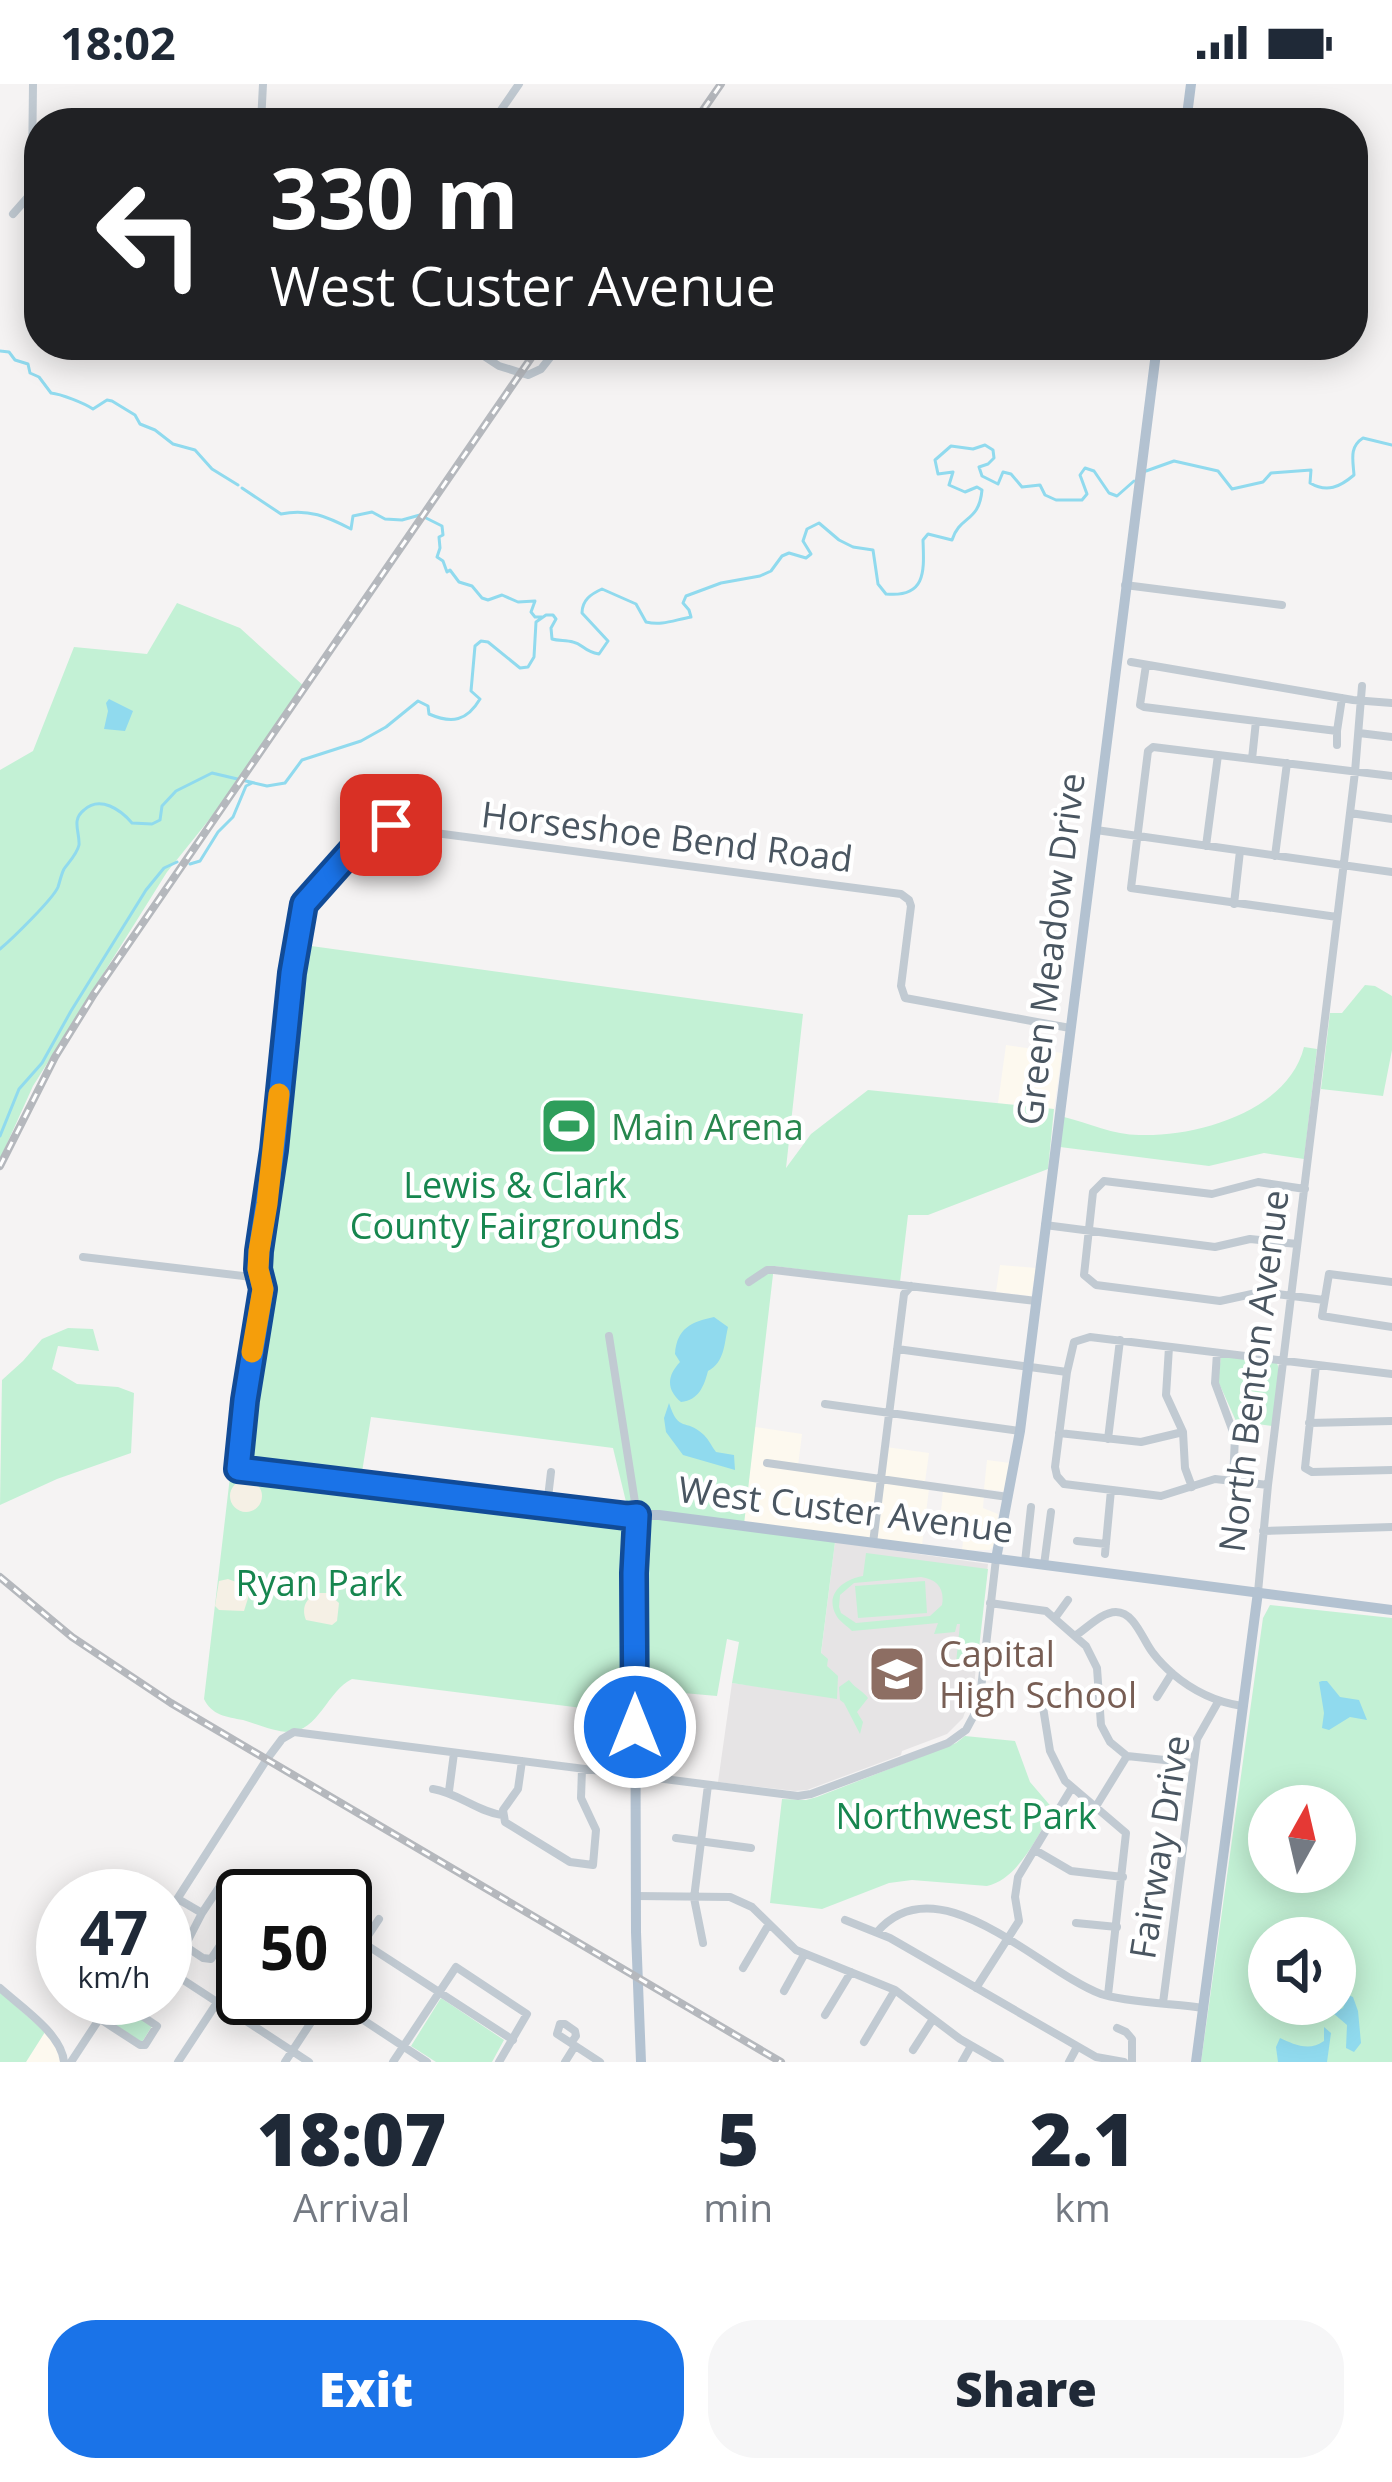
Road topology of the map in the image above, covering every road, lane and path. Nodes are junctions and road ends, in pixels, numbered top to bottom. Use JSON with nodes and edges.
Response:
{"nodes":[{"id":1,"x":24,"y":202,"type":"edge"},
{"id":2,"x":13,"y":214,"type":"dead end"},
{"id":3,"x":490,"y":360,"type":"edge"},
{"id":4,"x":548,"y":360,"type":"edge"},
{"id":5,"x":1155,"y":360,"type":"edge"},
{"id":6,"x":1125,"y":585,"type":"junction"},
{"id":7,"x":1282,"y":605,"type":"dead end"},
{"id":8,"x":1131,"y":662,"type":"dead end"},
{"id":9,"x":1146,"y":665,"type":"junction"},
{"id":10,"x":1362,"y":686,"type":"dead end"},
{"id":11,"x":1342,"y":698,"type":"junction"},
{"id":12,"x":1360,"y":700,"type":"junction"},
{"id":13,"x":1392,"y":703,"type":"edge"},
{"id":14,"x":1256,"y":722,"type":"junction"},
{"id":15,"x":1337,"y":731,"type":"junction"},
{"id":16,"x":1359,"y":733,"type":"junction"},
{"id":17,"x":1392,"y":737,"type":"edge"},
{"id":18,"x":1337,"y":746,"type":"dead end"},
{"id":19,"x":1218,"y":755,"type":"junction"},
{"id":20,"x":1252,"y":759,"type":"junction"},
{"id":21,"x":1287,"y":764,"type":"junction"},
{"id":22,"x":1355,"y":772,"type":"junction"},
{"id":23,"x":1392,"y":776,"type":"edge"},
{"id":24,"x":1350,"y":813,"type":"junction"},
{"id":25,"x":1392,"y":819,"type":"edge"},
{"id":26,"x":1095,"y":830,"type":"junction"},
{"id":27,"x":1136,"y":836,"type":"junction"},
{"id":28,"x":1206,"y":846,"type":"junction"},
{"id":29,"x":1240,"y":851,"type":"junction"},
{"id":30,"x":1276,"y":856,"type":"junction"},
{"id":31,"x":1342,"y":866,"type":"junction"},
{"id":32,"x":1392,"y":872,"type":"edge"},
{"id":33,"x":1234,"y":904,"type":"junction"},
{"id":34,"x":1337,"y":917,"type":"junction"},
{"id":35,"x":1070,"y":1028,"type":"junction"},
{"id":36,"x":1305,"y":1189,"type":"junction"},
{"id":37,"x":1046,"y":1225,"type":"junction"},
{"id":38,"x":1088,"y":1231,"type":"junction"},
{"id":39,"x":1297,"y":1244,"type":"junction"},
{"id":40,"x":83,"y":1257,"type":"dead end"},
{"id":41,"x":260,"y":1278,"type":"junction"},
{"id":42,"x":749,"y":1282,"type":"dead end"},
{"id":43,"x":1392,"y":1282,"type":"edge"},
{"id":44,"x":910,"y":1286,"type":"junction"},
{"id":45,"x":1290,"y":1297,"type":"junction"},
{"id":46,"x":1324,"y":1300,"type":"junction"},
{"id":47,"x":1036,"y":1301,"type":"junction"},
{"id":48,"x":1392,"y":1327,"type":"edge"},
{"id":49,"x":610,"y":1336,"type":"dead end"},
{"id":50,"x":1120,"y":1340,"type":"junction"},
{"id":51,"x":1169,"y":1347,"type":"junction"},
{"id":52,"x":897,"y":1349,"type":"junction"},
{"id":53,"x":1217,"y":1353,"type":"junction"},
{"id":54,"x":1283,"y":1361,"type":"junction"},
{"id":55,"x":1316,"y":1365,"type":"junction"},
{"id":56,"x":1028,"y":1366,"type":"junction"},
{"id":57,"x":1067,"y":1372,"type":"junction"},
{"id":58,"x":1392,"y":1374,"type":"edge"},
{"id":59,"x":826,"y":1404,"type":"dead end"},
{"id":60,"x":889,"y":1412,"type":"junction"},
{"id":61,"x":1392,"y":1421,"type":"edge"},
{"id":62,"x":1309,"y":1423,"type":"junction"},
{"id":63,"x":1020,"y":1431,"type":"junction"},
{"id":64,"x":1059,"y":1432,"type":"junction"},
{"id":65,"x":1184,"y":1432,"type":"junction"},
{"id":66,"x":1108,"y":1438,"type":"junction"},
{"id":67,"x":238,"y":1452,"type":"joint"},
{"id":68,"x":767,"y":1462,"type":"dead end"},
{"id":69,"x":1392,"y":1470,"type":"edge"},
{"id":70,"x":551,"y":1472,"type":"dead end"},
{"id":71,"x":880,"y":1479,"type":"junction"},
{"id":72,"x":1233,"y":1480,"type":"junction"},
{"id":73,"x":1268,"y":1485,"type":"junction"},
{"id":74,"x":1192,"y":1487,"type":"junction"},
{"id":75,"x":1111,"y":1490,"type":"junction"},
{"id":76,"x":1008,"y":1497,"type":"junction"},
{"id":77,"x":548,"y":1506,"type":"junction"},
{"id":78,"x":1031,"y":1508,"type":"dead end"},
{"id":79,"x":1051,"y":1511,"type":"dead end"},
{"id":80,"x":637,"y":1515,"type":"junction"},
{"id":81,"x":1392,"y":1527,"type":"edge"},
{"id":82,"x":1263,"y":1531,"type":"junction"},
{"id":83,"x":1077,"y":1540,"type":"dead end"},
{"id":84,"x":873,"y":1543,"type":"junction"},
{"id":85,"x":996,"y":1558,"type":"junction"},
{"id":86,"x":1025,"y":1562,"type":"junction"},
{"id":87,"x":1045,"y":1565,"type":"junction"},
{"id":88,"x":1258,"y":1592,"type":"junction"},
{"id":89,"x":1067,"y":1600,"type":"dead end"},
{"id":90,"x":990,"y":1603,"type":"junction"},
{"id":91,"x":1392,"y":1610,"type":"edge"},
{"id":92,"x":1055,"y":1618,"type":"junction"},
{"id":93,"x":1076,"y":1636,"type":"junction"},
{"id":94,"x":1172,"y":1673,"type":"junction"},
{"id":95,"x":1157,"y":1697,"type":"dead end"},
{"id":96,"x":1042,"y":1701,"type":"dead end"},
{"id":97,"x":1218,"y":1702,"type":"junction"},
{"id":98,"x":1242,"y":1706,"type":"junction"},
{"id":99,"x":454,"y":1753,"type":"junction"},
{"id":100,"x":1127,"y":1756,"type":"junction"},
{"id":101,"x":522,"y":1761,"type":"junction"},
{"id":102,"x":1193,"y":1763,"type":"junction"},
{"id":103,"x":582,"y":1769,"type":"junction"},
{"id":104,"x":635,"y":1776,"type":"junction"},
{"id":105,"x":708,"y":1785,"type":"junction"},
{"id":106,"x":433,"y":1789,"type":"dead end"},
{"id":107,"x":1071,"y":1789,"type":"junction"},
{"id":108,"x":448,"y":1791,"type":"junction"},
{"id":109,"x":1096,"y":1808,"type":"junction"},
{"id":110,"x":502,"y":1815,"type":"junction"},
{"id":111,"x":676,"y":1838,"type":"dead end"},
{"id":112,"x":702,"y":1841,"type":"junction"},
{"id":113,"x":751,"y":1848,"type":"dead end"},
{"id":114,"x":1035,"y":1850,"type":"junction"},
{"id":115,"x":192,"y":1877,"type":"edge"},
{"id":116,"x":1123,"y":1877,"type":"junction"},
{"id":117,"x":216,"y":1892,"type":"edge"},
{"id":118,"x":636,"y":1896,"type":"junction"},
{"id":119,"x":694,"y":1898,"type":"junction"},
{"id":120,"x":192,"y":1907,"type":"edge"},
{"id":121,"x":202,"y":1913,"type":"junction"},
{"id":122,"x":379,"y":1919,"type":"dead end"},
{"id":123,"x":845,"y":1920,"type":"dead end"},
{"id":124,"x":1076,"y":1923,"type":"dead end"},
{"id":125,"x":770,"y":1924,"type":"junction"},
{"id":126,"x":1117,"y":1927,"type":"junction"},
{"id":127,"x":372,"y":1929,"type":"edge"},
{"id":128,"x":877,"y":1932,"type":"junction"},
{"id":129,"x":1007,"y":1940,"type":"junction"},
{"id":130,"x":703,"y":1943,"type":"dead end"},
{"id":131,"x":372,"y":1948,"type":"edge"},
{"id":132,"x":216,"y":1952,"type":"edge"},
{"id":133,"x":804,"y":1955,"type":"junction"},
{"id":134,"x":743,"y":1967,"type":"dead end"},
{"id":135,"x":851,"y":1972,"type":"junction"},
{"id":136,"x":0,"y":1988,"type":"edge"},
{"id":137,"x":976,"y":1988,"type":"junction"},
{"id":138,"x":895,"y":1990,"type":"junction"},
{"id":139,"x":438,"y":1991,"type":"junction"},
{"id":140,"x":784,"y":1991,"type":"dead end"},
{"id":141,"x":1108,"y":1995,"type":"junction"},
{"id":142,"x":1163,"y":2002,"type":"junction"},
{"id":143,"x":216,"y":2004,"type":"edge"},
{"id":144,"x":1203,"y":2008,"type":"junction"},
{"id":145,"x":825,"y":2015,"type":"dead end"},
{"id":146,"x":933,"y":2019,"type":"junction"},
{"id":147,"x":96,"y":2025,"type":"edge"},
{"id":148,"x":110,"y":2025,"type":"edge"},
{"id":149,"x":155,"y":2025,"type":"edge"},
{"id":150,"x":252,"y":2025,"type":"edge"},
{"id":151,"x":310,"y":2025,"type":"edge"},
{"id":152,"x":370,"y":2025,"type":"edge"},
{"id":153,"x":1117,"y":2028,"type":"dead end"},
{"id":154,"x":513,"y":2040,"type":"junction"},
{"id":155,"x":864,"y":2042,"type":"dead end"},
{"id":156,"x":402,"y":2046,"type":"junction"},
{"id":157,"x":971,"y":2046,"type":"junction"},
{"id":158,"x":1077,"y":2047,"type":"junction"},
{"id":159,"x":913,"y":2050,"type":"dead end"},
{"id":160,"x":292,"y":2051,"type":"junction"},
{"id":161,"x":184,"y":2060,"type":"edge"},
{"id":162,"x":69,"y":2062,"type":"edge"},
{"id":163,"x":285,"y":2062,"type":"edge"},
{"id":164,"x":308,"y":2062,"type":"edge"},
{"id":165,"x":393,"y":2062,"type":"edge"},
{"id":166,"x":427,"y":2062,"type":"edge"},
{"id":167,"x":499,"y":2062,"type":"edge"},
{"id":168,"x":565,"y":2062,"type":"edge"},
{"id":169,"x":601,"y":2062,"type":"edge"},
{"id":170,"x":641,"y":2062,"type":"edge"},
{"id":171,"x":962,"y":2062,"type":"edge"},
{"id":172,"x":1000,"y":2062,"type":"edge"},
{"id":173,"x":1069,"y":2062,"type":"edge"},
{"id":174,"x":1128,"y":2062,"type":"edge"},
{"id":175,"x":1196,"y":2062,"type":"edge"}],
"edges":[{"from":1,"to":2,"type":"street"},
{"from":3,"to":4,"type":"street"},
{"from":5,"to":6,"type":"main road","name":"Green Meadow Drive"},
{"from":6,"to":7,"type":"street"},
{"from":6,"to":26,"type":"main road","name":"Green Meadow Drive"},
{"from":8,"to":9,"type":"street"},
{"from":9,"to":11,"type":"street"},
{"from":9,"to":14,"type":"street"},
{"from":10,"to":12,"type":"street","name":"North Benton Avenue"},
{"from":11,"to":12,"type":"street"},
{"from":11,"to":15,"type":"street"},
{"from":12,"to":13,"type":"street"},
{"from":12,"to":16,"type":"street","name":"North Benton Avenue"},
{"from":14,"to":15,"type":"street"},
{"from":14,"to":20,"type":"street"},
{"from":15,"to":18,"type":"street"},
{"from":16,"to":17,"type":"street"},
{"from":16,"to":22,"type":"street","name":"North Benton Avenue"},
{"from":19,"to":20,"type":"street"},
{"from":19,"to":27,"type":"street"},
{"from":19,"to":28,"type":"street"},
{"from":20,"to":21,"type":"street"},
{"from":21,"to":22,"type":"street"},
{"from":21,"to":30,"type":"street"},
{"from":22,"to":23,"type":"street"},
{"from":22,"to":24,"type":"street","name":"North Benton Avenue"},
{"from":24,"to":25,"type":"street"},
{"from":24,"to":31,"type":"street","name":"North Benton Avenue"},
{"from":26,"to":27,"type":"street"},
{"from":26,"to":35,"type":"main road","name":"Green Meadow Drive"},
{"from":27,"to":28,"type":"street"},
{"from":27,"to":33,"type":"street"},
{"from":28,"to":29,"type":"street"},
{"from":29,"to":30,"type":"street"},
{"from":29,"to":33,"type":"street"},
{"from":30,"to":31,"type":"street"},
{"from":31,"to":32,"type":"street"},
{"from":31,"to":34,"type":"street","name":"North Benton Avenue"},
{"from":33,"to":34,"type":"street"},
{"from":34,"to":36,"type":"street","name":"North Benton Avenue"},
{"from":35,"to":37,"type":"main road","name":"Green Meadow Drive"},
{"from":35,"to":41,"type":"street","name":"Horseshoe Bend Road"},
{"from":36,"to":38,"type":"street"},
{"from":36,"to":39,"type":"street","name":"North Benton Avenue"},
{"from":37,"to":38,"type":"street"},
{"from":37,"to":47,"type":"main road","name":"Green Meadow Drive"},
{"from":38,"to":39,"type":"street"},
{"from":38,"to":45,"type":"street"},
{"from":39,"to":45,"type":"street","name":"North Benton Avenue"},
{"from":40,"to":41,"type":"street"},
{"from":41,"to":67,"type":"street","name":"Horseshoe Bend Road"},
{"from":42,"to":44,"type":"street"},
{"from":43,"to":46,"type":"street"},
{"from":44,"to":47,"type":"street"},
{"from":44,"to":52,"type":"street"},
{"from":45,"to":46,"type":"street"},
{"from":45,"to":54,"type":"street","name":"North Benton Avenue"},
{"from":46,"to":48,"type":"street"},
{"from":47,"to":56,"type":"main road","name":"Green Meadow Drive"},
{"from":49,"to":80,"type":"street"},
{"from":50,"to":51,"type":"street"},
{"from":50,"to":57,"type":"street"},
{"from":50,"to":66,"type":"street"},
{"from":51,"to":53,"type":"street"},
{"from":51,"to":65,"type":"street"},
{"from":52,"to":56,"type":"street"},
{"from":52,"to":60,"type":"street"},
{"from":53,"to":54,"type":"street"},
{"from":53,"to":72,"type":"street"},
{"from":54,"to":55,"type":"street"},
{"from":54,"to":73,"type":"street","name":"North Benton Avenue"},
{"from":55,"to":58,"type":"street"},
{"from":55,"to":62,"type":"street"},
{"from":56,"to":57,"type":"street"},
{"from":56,"to":63,"type":"main road","name":"Green Meadow Drive"},
{"from":57,"to":64,"type":"street"},
{"from":59,"to":60,"type":"street"},
{"from":60,"to":63,"type":"street"},
{"from":60,"to":71,"type":"street"},
{"from":61,"to":62,"type":"street"},
{"from":62,"to":69,"type":"street"},
{"from":63,"to":76,"type":"main road","name":"Green Meadow Drive"},
{"from":64,"to":66,"type":"street"},
{"from":64,"to":75,"type":"street"},
{"from":65,"to":66,"type":"street"},
{"from":65,"to":74,"type":"street"},
{"from":67,"to":77,"type":"street","name":"West Custer Avenue"},
{"from":68,"to":71,"type":"street"},
{"from":70,"to":77,"type":"street"},
{"from":71,"to":76,"type":"street"},
{"from":71,"to":84,"type":"street"},
{"from":72,"to":73,"type":"street"},
{"from":72,"to":74,"type":"street"},
{"from":73,"to":82,"type":"street","name":"North Benton Avenue"},
{"from":74,"to":75,"type":"street"},
{"from":75,"to":83,"type":"street"},
{"from":76,"to":85,"type":"main road","name":"Green Meadow Drive"},
{"from":77,"to":80,"type":"street","name":"West Custer Avenue"},
{"from":78,"to":86,"type":"street"},
{"from":79,"to":87,"type":"street"},
{"from":80,"to":84,"type":"main road","name":"West Custer Avenue"},
{"from":80,"to":104,"type":"main road"},
{"from":81,"to":82,"type":"street"},
{"from":82,"to":88,"type":"street","name":"North Benton Avenue"},
{"from":84,"to":85,"type":"main road","name":"West Custer Avenue"},
{"from":85,"to":86,"type":"main road","name":"West Custer Avenue"},
{"from":85,"to":90,"type":"street"},
{"from":86,"to":87,"type":"main road","name":"West Custer Avenue"},
{"from":87,"to":88,"type":"main road","name":"West Custer Avenue"},
{"from":88,"to":91,"type":"main road","name":"West Custer Avenue"},
{"from":88,"to":98,"type":"main road","name":"North Benton Avenue"},
{"from":89,"to":92,"type":"street"},
{"from":90,"to":92,"type":"street"},
{"from":90,"to":105,"type":"street"},
{"from":92,"to":93,"type":"street"},
{"from":93,"to":94,"type":"street"},
{"from":93,"to":100,"type":"street"},
{"from":94,"to":95,"type":"street"},
{"from":94,"to":97,"type":"street"},
{"from":96,"to":107,"type":"street"},
{"from":97,"to":98,"type":"street"},
{"from":97,"to":102,"type":"street","name":"Fairway Drive"},
{"from":98,"to":144,"type":"main road","name":"North Benton Avenue"},
{"from":99,"to":101,"type":"street"},
{"from":99,"to":108,"type":"street"},
{"from":99,"to":115,"type":"street"},
{"from":100,"to":102,"type":"street"},
{"from":100,"to":109,"type":"street"},
{"from":101,"to":103,"type":"street"},
{"from":101,"to":110,"type":"street"},
{"from":102,"to":142,"type":"street","name":"Fairway Drive"},
{"from":103,"to":104,"type":"street"},
{"from":103,"to":110,"type":"street"},
{"from":104,"to":105,"type":"street"},
{"from":104,"to":118,"type":"main road"},
{"from":105,"to":112,"type":"street"},
{"from":106,"to":108,"type":"street"},
{"from":107,"to":109,"type":"street"},
{"from":107,"to":114,"type":"street"},
{"from":108,"to":110,"type":"street"},
{"from":109,"to":116,"type":"street"},
{"from":111,"to":112,"type":"street"},
{"from":112,"to":113,"type":"street"},
{"from":112,"to":119,"type":"street"},
{"from":114,"to":116,"type":"street"},
{"from":114,"to":129,"type":"street"},
{"from":116,"to":126,"type":"street"},
{"from":117,"to":121,"type":"street"},
{"from":118,"to":119,"type":"street"},
{"from":118,"to":170,"type":"main road"},
{"from":119,"to":125,"type":"street"},
{"from":119,"to":130,"type":"street"},
{"from":120,"to":121,"type":"street"},
{"from":121,"to":132,"type":"street"},
{"from":122,"to":127,"type":"street"},
{"from":123,"to":128,"type":"street"},
{"from":124,"to":126,"type":"street"},
{"from":125,"to":133,"type":"street"},
{"from":125,"to":134,"type":"street"},
{"from":126,"to":141,"type":"street"},
{"from":128,"to":129,"type":"street"},
{"from":128,"to":137,"type":"street"},
{"from":129,"to":137,"type":"street"},
{"from":129,"to":141,"type":"street"},
{"from":131,"to":139,"type":"street"},
{"from":133,"to":135,"type":"street"},
{"from":133,"to":140,"type":"street"},
{"from":135,"to":138,"type":"street"},
{"from":135,"to":145,"type":"street"},
{"from":136,"to":162,"type":"street"},
{"from":137,"to":158,"type":"street"},
{"from":138,"to":146,"type":"street"},
{"from":138,"to":155,"type":"street"},
{"from":139,"to":154,"type":"street"},
{"from":139,"to":154,"type":"street"},
{"from":139,"to":156,"type":"street"},
{"from":141,"to":142,"type":"street"},
{"from":142,"to":144,"type":"street"},
{"from":143,"to":161,"type":"street"},
{"from":144,"to":175,"type":"main road","name":"North Benton Avenue"},
{"from":146,"to":157,"type":"street"},
{"from":146,"to":159,"type":"street"},
{"from":147,"to":162,"type":"street"},
{"from":148,"to":149,"type":"street"},
{"from":150,"to":160,"type":"street"},
{"from":151,"to":160,"type":"street"},
{"from":152,"to":156,"type":"street"},
{"from":153,"to":174,"type":"street"},
{"from":154,"to":167,"type":"street"},
{"from":156,"to":165,"type":"street"},
{"from":156,"to":166,"type":"street"},
{"from":157,"to":171,"type":"street"},
{"from":157,"to":172,"type":"street"},
{"from":158,"to":173,"type":"street"},
{"from":158,"to":174,"type":"street"},
{"from":160,"to":163,"type":"street"},
{"from":160,"to":164,"type":"street"},
{"from":168,"to":169,"type":"street"}]}
